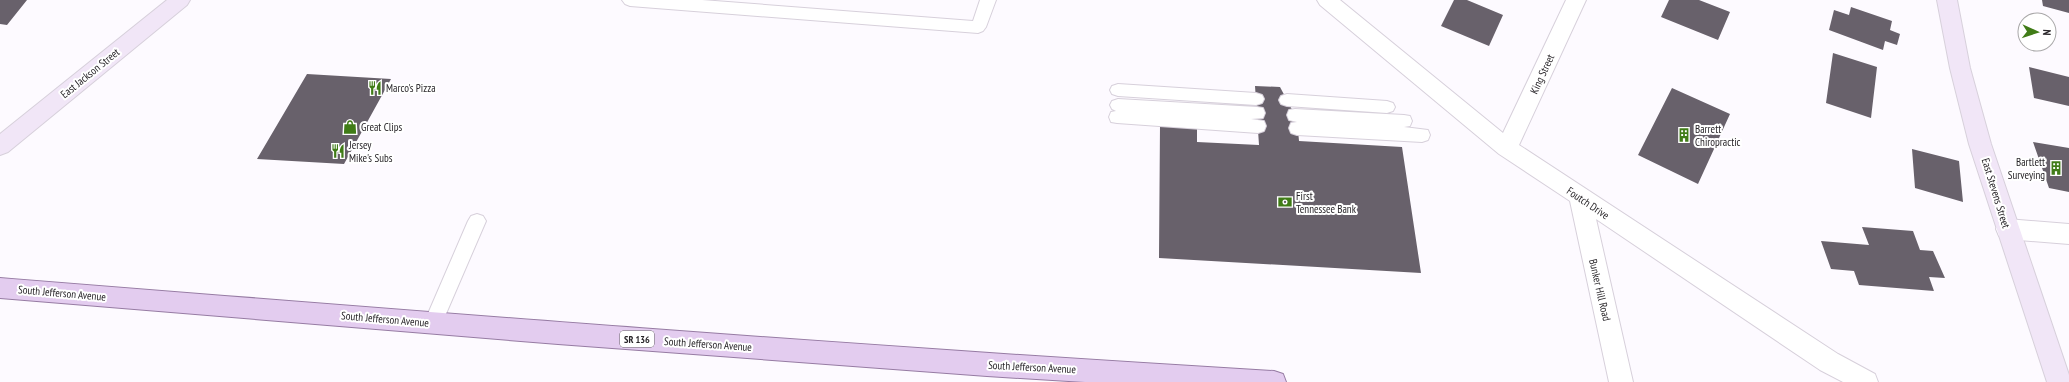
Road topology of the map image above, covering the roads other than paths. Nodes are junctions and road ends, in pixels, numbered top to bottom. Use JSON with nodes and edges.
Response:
{"nodes":[{"id":1,"x":180,"y":0,"type":"edge"},
{"id":2,"x":630,"y":0,"type":"edge"},
{"id":3,"x":988,"y":0,"type":"edge"},
{"id":4,"x":1327,"y":0,"type":"edge"},
{"id":5,"x":1576,"y":0,"type":"edge"},
{"id":6,"x":1947,"y":0,"type":"edge"},
{"id":7,"x":1287,"y":100,"type":"dead end"},
{"id":8,"x":1118,"y":104,"type":"joint"},
{"id":9,"x":1387,"y":106,"type":"dead end"},
{"id":10,"x":1404,"y":121,"type":"dead end"},
{"id":11,"x":1422,"y":135,"type":"dead end"},
{"id":12,"x":0,"y":146,"type":"edge"},
{"id":13,"x":1507,"y":148,"type":"junction"},
{"id":14,"x":1580,"y":198,"type":"junction"},
{"id":15,"x":477,"y":221,"type":"dead end"},
{"id":16,"x":2007,"y":229,"type":"junction"},
{"id":17,"x":2069,"y":234,"type":"edge"},
{"id":18,"x":0,"y":288,"type":"edge"},
{"id":19,"x":433,"y":323,"type":"junction"},
{"id":20,"x":1274,"y":382,"type":"edge"},
{"id":21,"x":1621,"y":382,"type":"edge"},
{"id":22,"x":1866,"y":382,"type":"edge"},
{"id":23,"x":2059,"y":382,"type":"edge"}],
"edges":[{"from":1,"to":12,"type":"street","name":"East Jackson Street"},
{"from":2,"to":3,"type":"lane"},
{"from":4,"to":13,"type":"street","name":"Foutch Drive"},
{"from":5,"to":13,"type":"street","name":"King Street"},
{"from":6,"to":16,"type":"street","name":"East Stevens Street"},
{"from":7,"to":9,"type":"lane"},
{"from":8,"to":8,"type":"lane"},
{"from":10,"to":11,"type":"lane"},
{"from":13,"to":14,"type":"street","name":"Foutch Drive"},
{"from":14,"to":21,"type":"street","name":"Bunker Hill Road"},
{"from":14,"to":22,"type":"street","name":"Foutch Drive"},
{"from":15,"to":19,"type":"lane"},
{"from":16,"to":17,"type":"street"},
{"from":16,"to":23,"type":"street","name":"East Stevens Street"},
{"from":18,"to":19,"type":"main road","name":"South Jefferson Avenue","number":"SR 136"},
{"from":19,"to":20,"type":"main road","name":"South Jefferson Avenue","number":"SR 136"}]}
